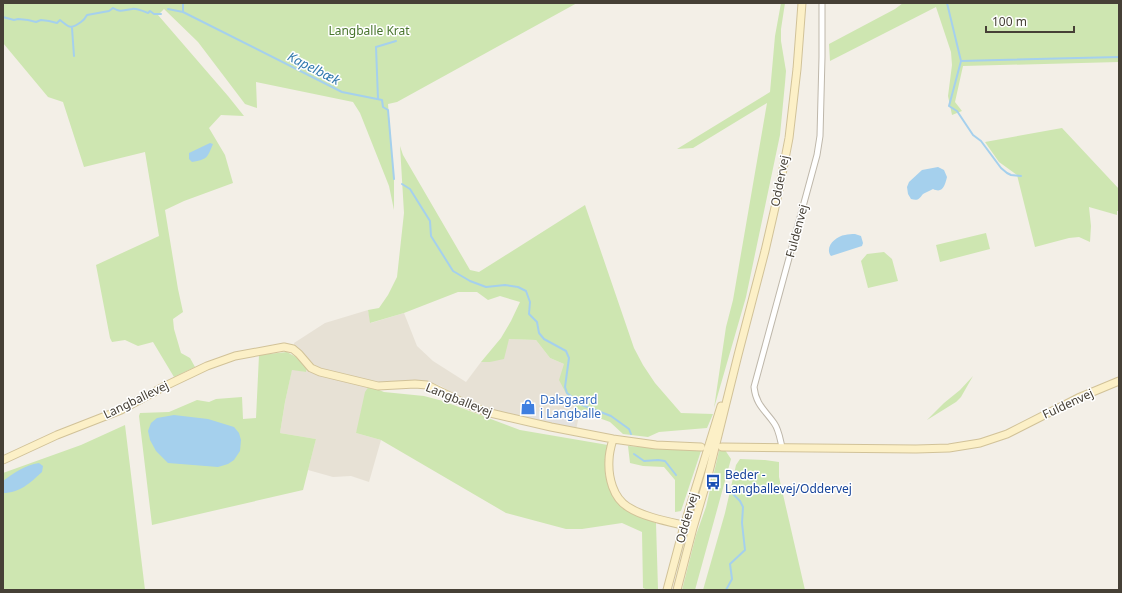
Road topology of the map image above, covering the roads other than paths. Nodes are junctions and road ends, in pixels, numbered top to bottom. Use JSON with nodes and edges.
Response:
{"nodes":[{"id":1,"x":802,"y":3,"type":"edge"},
{"id":2,"x":822,"y":3,"type":"edge"},
{"id":3,"x":738,"y":355,"type":"junction"},
{"id":4,"x":1119,"y":382,"type":"edge"},
{"id":5,"x":612,"y":439,"type":"junction"},
{"id":6,"x":701,"y":447,"type":"dead end"},
{"id":7,"x":722,"y":447,"type":"dead end"},
{"id":8,"x":782,"y":448,"type":"junction"},
{"id":9,"x":3,"y":460,"type":"edge"},
{"id":10,"x":684,"y":526,"type":"junction"},
{"id":11,"x":693,"y":528,"type":"junction"},
{"id":12,"x":667,"y":590,"type":"edge"},
{"id":13,"x":677,"y":590,"type":"edge"}],
"edges":[{"from":1,"to":3,"type":"street","name":"Oddervej"},
{"from":2,"to":8,"type":"street","name":"Fuldenvej"},
{"from":3,"to":10,"type":"street","name":"Oddervej"},
{"from":3,"to":11,"type":"street","name":"Oddervej"},
{"from":4,"to":8,"type":"street","name":"Fuldenvej"},
{"from":5,"to":6,"type":"street"},
{"from":5,"to":9,"type":"street","name":"Langballevej"},
{"from":5,"to":10,"type":"street"},
{"from":7,"to":8,"type":"street","name":"Fuldenvej"},
{"from":10,"to":11,"type":"street"},
{"from":10,"to":12,"type":"street","name":"Oddervej"},
{"from":11,"to":13,"type":"street","name":"Oddervej"}]}
